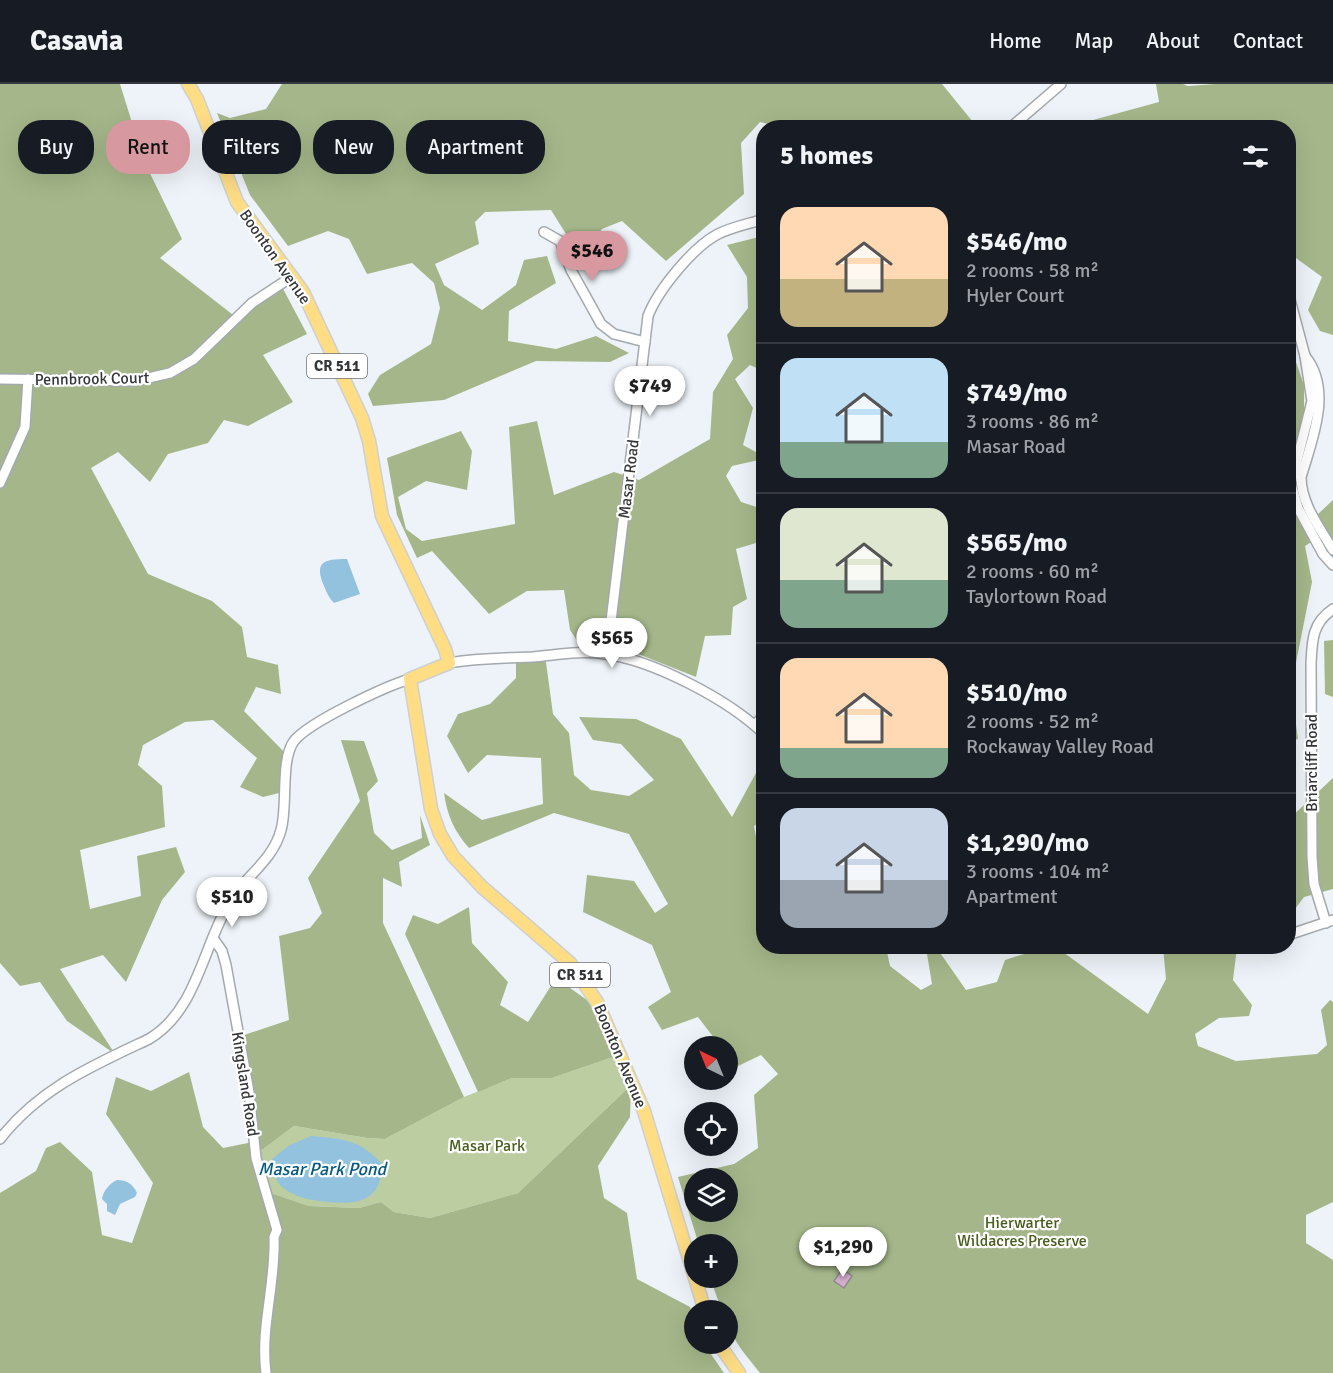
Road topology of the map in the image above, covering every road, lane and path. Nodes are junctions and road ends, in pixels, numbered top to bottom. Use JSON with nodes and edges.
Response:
{"nodes":[{"id":1,"x":188,"y":84,"type":"edge"},
{"id":2,"x":1061,"y":84,"type":"edge"},
{"id":3,"x":1019,"y":120,"type":"edge"},
{"id":4,"x":756,"y":222,"type":"edge"},
{"id":5,"x":544,"y":232,"type":"dead end"},
{"id":6,"x":292,"y":276,"type":"junction"},
{"id":7,"x":1296,"y":322,"type":"edge"},
{"id":8,"x":645,"y":342,"type":"junction"},
{"id":9,"x":0,"y":379,"type":"edge"},
{"id":10,"x":28,"y":379,"type":"junction"},
{"id":11,"x":1296,"y":460,"type":"edge"},
{"id":12,"x":0,"y":483,"type":"edge"},
{"id":13,"x":1296,"y":493,"type":"edge"},
{"id":14,"x":1301,"y":502,"type":"junction"},
{"id":15,"x":1333,"y":550,"type":"edge"},
{"id":16,"x":1333,"y":565,"type":"edge"},
{"id":17,"x":1333,"y":609,"type":"edge"},
{"id":18,"x":607,"y":654,"type":"junction"},
{"id":19,"x":449,"y":663,"type":"junction"},
{"id":20,"x":410,"y":679,"type":"junction"},
{"id":21,"x":755,"y":725,"type":"edge"},
{"id":22,"x":1330,"y":922,"type":"edge"},
{"id":23,"x":1296,"y":933,"type":"edge"},
{"id":24,"x":213,"y":938,"type":"junction"},
{"id":25,"x":0,"y":1139,"type":"edge"},
{"id":26,"x":702,"y":1300,"type":"edge"},
{"id":27,"x":726,"y":1354,"type":"edge"},
{"id":28,"x":266,"y":1373,"type":"edge"},
{"id":29,"x":740,"y":1373,"type":"edge"}],
"edges":[{"from":1,"to":6,"type":"main road","name":"Boonton Avenue","number":"CR 511"},
{"from":2,"to":3,"type":"street"},
{"from":4,"to":8,"type":"street","name":"Masar Road"},
{"from":5,"to":8,"type":"street"},
{"from":6,"to":10,"type":"street","name":"Pennbrook Court"},
{"from":6,"to":19,"type":"main road","name":"Boonton Avenue","number":"CR 511"},
{"from":7,"to":11,"type":"street"},
{"from":8,"to":18,"type":"street","name":"Masar Road"},
{"from":9,"to":10,"type":"street","name":"Pennbrook Court"},
{"from":10,"to":12,"type":"street"},
{"from":13,"to":14,"type":"street"},
{"from":14,"to":15,"type":"street"},
{"from":14,"to":16,"type":"street"},
{"from":17,"to":22,"type":"street","name":"Briarcliff Road"},
{"from":18,"to":19,"type":"street"},
{"from":18,"to":21,"type":"street"},
{"from":19,"to":20,"type":"main road"},
{"from":20,"to":24,"type":"street"},
{"from":20,"to":26,"type":"main road","name":"Boonton Avenue","number":"CR 511"},
{"from":22,"to":23,"type":"street"},
{"from":24,"to":25,"type":"street"},
{"from":24,"to":28,"type":"street","name":"Kingsland Road"},
{"from":27,"to":29,"type":"main road"}]}
